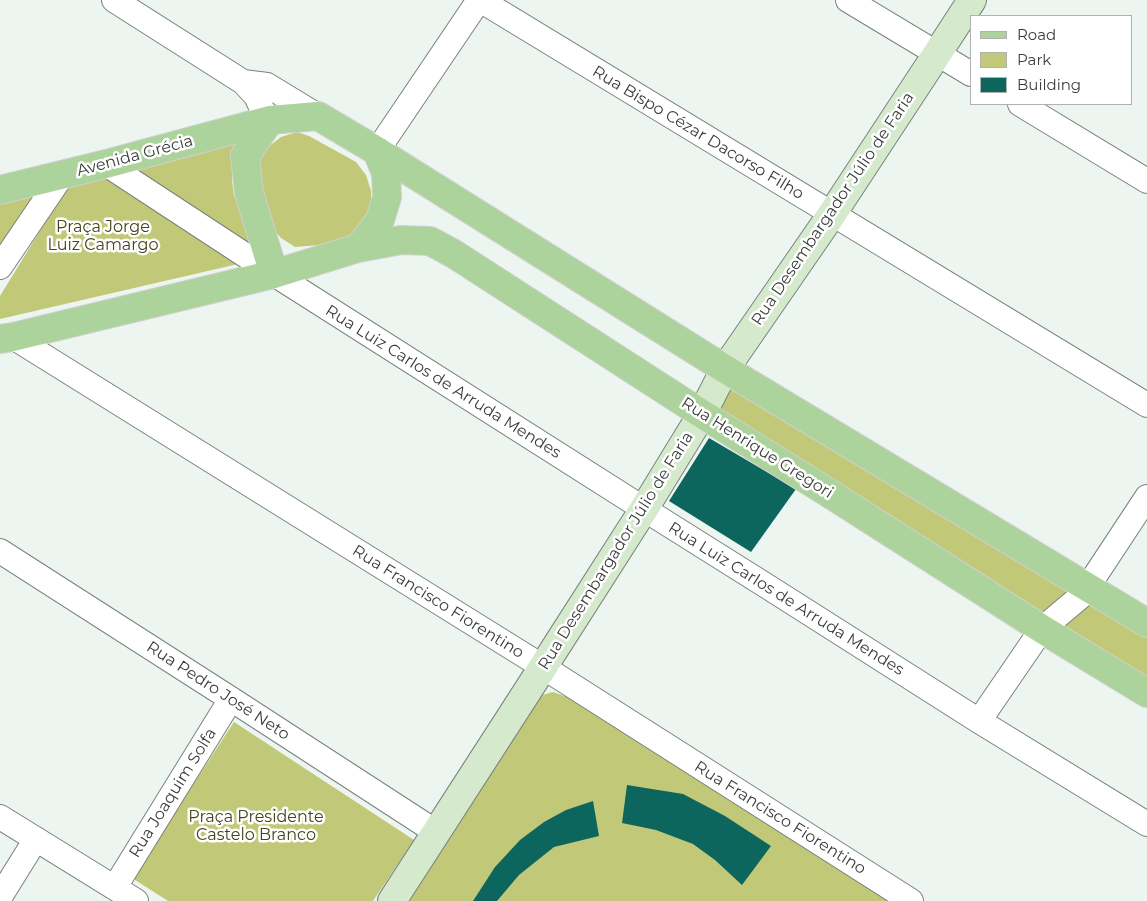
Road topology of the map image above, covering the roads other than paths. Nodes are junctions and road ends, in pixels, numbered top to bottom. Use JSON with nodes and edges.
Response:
{"nodes":[{"id":1,"x":114,"y":0,"type":"edge"},
{"id":2,"x":480,"y":0,"type":"edge"},
{"id":3,"x":848,"y":0,"type":"edge"},
{"id":4,"x":972,"y":0,"type":"edge"},
{"id":5,"x":938,"y":54,"type":"junction"},
{"id":6,"x":970,"y":73,"type":"edge"},
{"id":7,"x":243,"y":82,"type":"junction"},
{"id":8,"x":1022,"y":105,"type":"edge"},
{"id":9,"x":318,"y":116,"type":"junction"},
{"id":10,"x":270,"y":120,"type":"junction"},
{"id":11,"x":377,"y":151,"type":"junction"},
{"id":12,"x":106,"y":164,"type":"junction"},
{"id":13,"x":63,"y":174,"type":"junction"},
{"id":14,"x":1147,"y":180,"type":"edge"},
{"id":15,"x":0,"y":190,"type":"edge"},
{"id":16,"x":832,"y":214,"type":"junction"},
{"id":17,"x":358,"y":248,"type":"junction"},
{"id":18,"x":0,"y":267,"type":"edge"},
{"id":19,"x":274,"y":274,"type":"junction"},
{"id":20,"x":7,"y":338,"type":"edge"},
{"id":21,"x":725,"y":370,"type":"junction"},
{"id":22,"x":1147,"y":406,"type":"edge"},
{"id":23,"x":702,"y":414,"type":"junction"},
{"id":24,"x":1147,"y":497,"type":"edge"},
{"id":25,"x":644,"y":509,"type":"junction"},
{"id":26,"x":0,"y":551,"type":"edge"},
{"id":27,"x":1087,"y":588,"type":"junction"},
{"id":28,"x":1147,"y":623,"type":"edge"},
{"id":29,"x":1042,"y":629,"type":"junction"},
{"id":30,"x":543,"y":667,"type":"junction"},
{"id":31,"x":1147,"y":692,"type":"edge"},
{"id":32,"x":231,"y":699,"type":"junction"},
{"id":33,"x":979,"y":721,"type":"junction"},
{"id":34,"x":0,"y":817,"type":"edge"},
{"id":35,"x":1147,"y":824,"type":"edge"},
{"id":36,"x":436,"y":832,"type":"junction"},
{"id":37,"x":36,"y":840,"type":"junction"},
{"id":38,"x":115,"y":887,"type":"junction"},
{"id":39,"x":0,"y":897,"type":"edge"},
{"id":40,"x":136,"y":901,"type":"edge"},
{"id":41,"x":392,"y":901,"type":"edge"},
{"id":42,"x":911,"y":901,"type":"edge"}],
"edges":[{"from":1,"to":7,"type":"street"},
{"from":2,"to":11,"type":"street"},
{"from":2,"to":16,"type":"street","name":"Rua Bispo Cézar Dacorso Filho"},
{"from":3,"to":5,"type":"street"},
{"from":4,"to":5,"type":"street","name":"Rua Desembargador Júlio de Faria"},
{"from":5,"to":6,"type":"street"},
{"from":5,"to":16,"type":"street","name":"Rua Desembargador Júlio de Faria"},
{"from":7,"to":9,"type":"street"},
{"from":7,"to":10,"type":"street"},
{"from":8,"to":14,"type":"street"},
{"from":9,"to":10,"type":"main road"},
{"from":9,"to":11,"type":"main road"},
{"from":10,"to":12,"type":"main road","name":"Avenida Grécia"},
{"from":10,"to":19,"type":"main road"},
{"from":11,"to":17,"type":"main road"},
{"from":11,"to":21,"type":"main road"},
{"from":12,"to":13,"type":"main road","name":"Avenida Grécia"},
{"from":12,"to":19,"type":"street","name":"Rua Luiz Carlos de Arruda Mendes"},
{"from":13,"to":15,"type":"main road","name":"Avenida Grécia"},
{"from":13,"to":18,"type":"street"},
{"from":16,"to":21,"type":"street","name":"Rua Desembargador Júlio de Faria"},
{"from":16,"to":22,"type":"street","name":"Rua Bispo Cézar Dacorso Filho"},
{"from":17,"to":19,"type":"main road"},
{"from":17,"to":23,"type":"main road","name":"Rua Henrique Gregori"},
{"from":19,"to":20,"type":"main road"},
{"from":19,"to":25,"type":"street","name":"Rua Luiz Carlos de Arruda Mendes"},
{"from":20,"to":30,"type":"street","name":"Rua Francisco Fiorentino"},
{"from":21,"to":23,"type":"street","name":"Rua Desembargador Júlio de Faria"},
{"from":21,"to":27,"type":"main road"},
{"from":23,"to":25,"type":"street","name":"Rua Desembargador Júlio de Faria"},
{"from":23,"to":29,"type":"main road","name":"Rua Henrique Gregori"},
{"from":24,"to":27,"type":"street"},
{"from":25,"to":30,"type":"street","name":"Rua Desembargador Júlio de Faria"},
{"from":25,"to":33,"type":"street","name":"Rua Luiz Carlos de Arruda Mendes"},
{"from":26,"to":32,"type":"street","name":"Rua Pedro José Neto"},
{"from":27,"to":28,"type":"main road"},
{"from":27,"to":29,"type":"street"},
{"from":29,"to":31,"type":"main road","name":"Rua Henrique Gregori"},
{"from":29,"to":33,"type":"street"},
{"from":30,"to":36,"type":"street","name":"Rua Desembargador Júlio de Faria"},
{"from":30,"to":42,"type":"street","name":"Rua Francisco Fiorentino"},
{"from":32,"to":36,"type":"street","name":"Rua Pedro José Neto"},
{"from":32,"to":38,"type":"street","name":"Rua Joaquim Solfa"},
{"from":33,"to":35,"type":"street","name":"Rua Luiz Carlos de Arruda Mendes"},
{"from":34,"to":37,"type":"street"},
{"from":36,"to":41,"type":"street","name":"Rua Desembargador Júlio de Faria"},
{"from":37,"to":38,"type":"street"},
{"from":37,"to":39,"type":"street"},
{"from":38,"to":40,"type":"street"}]}
